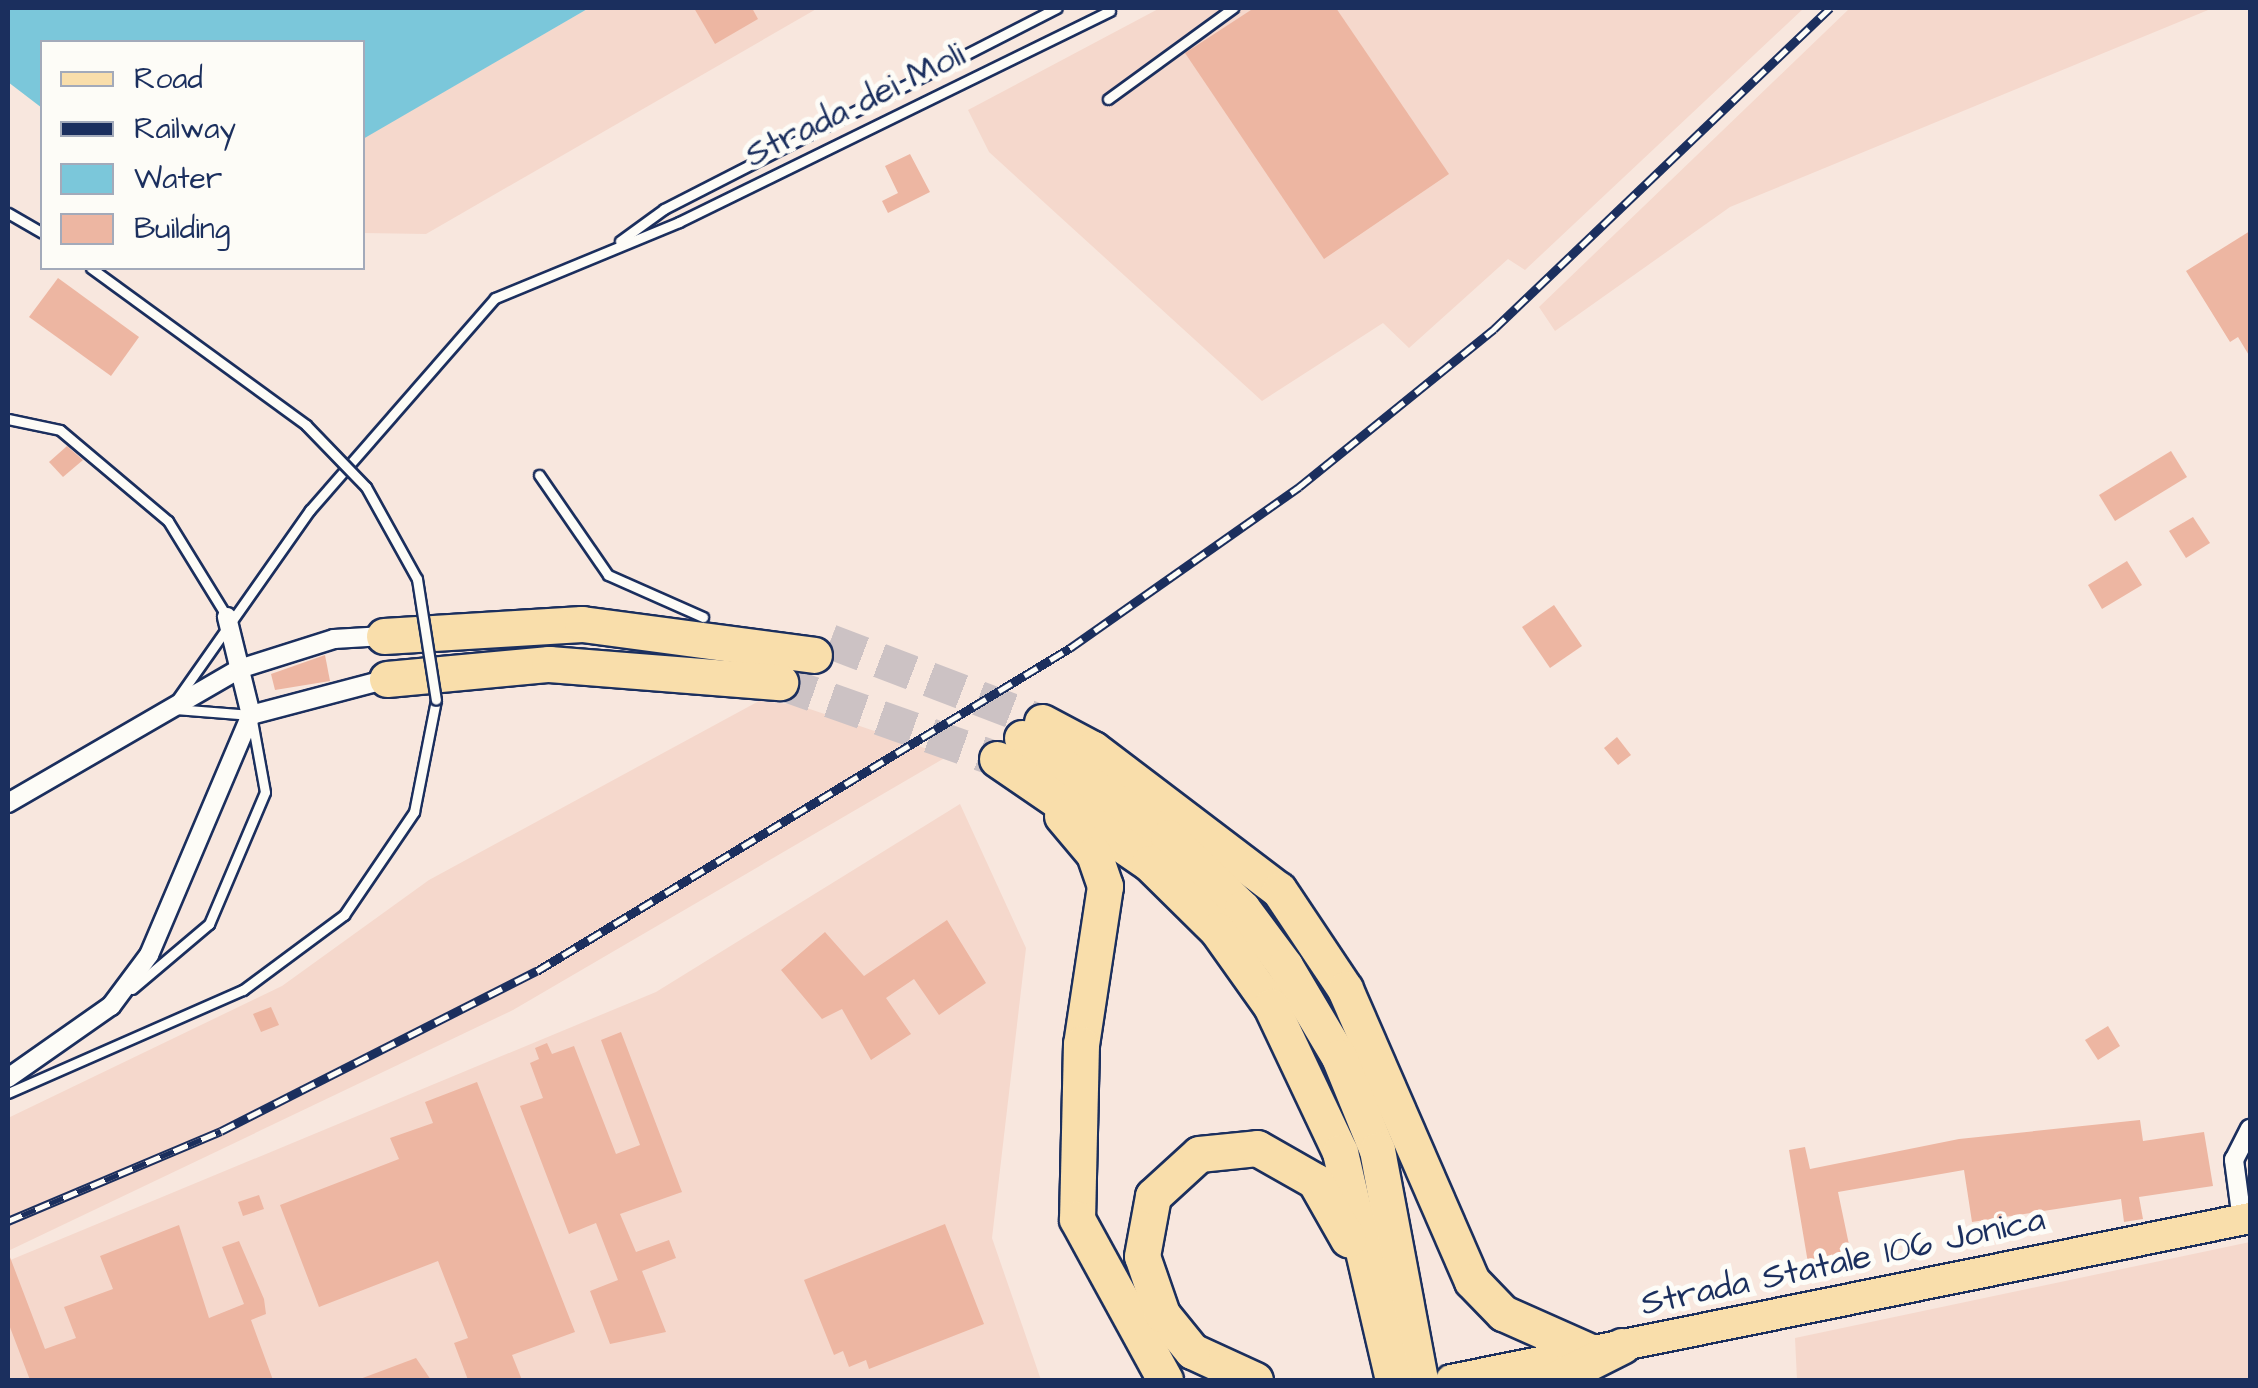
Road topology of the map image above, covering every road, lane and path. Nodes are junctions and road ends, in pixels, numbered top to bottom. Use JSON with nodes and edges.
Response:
{"nodes":[{"id":1,"x":1058,"y":8,"type":"edge"},
{"id":2,"x":1232,"y":8,"type":"edge"},
{"id":3,"x":1110,"y":11,"type":"dead end"},
{"id":4,"x":1108,"y":99,"type":"dead end"},
{"id":5,"x":8,"y":213,"type":"edge"},
{"id":6,"x":40,"y":232,"type":"edge"},
{"id":7,"x":610,"y":248,"type":"junction"},
{"id":8,"x":94,"y":270,"type":"edge"},
{"id":9,"x":8,"y":419,"type":"edge"},
{"id":10,"x":538,"y":475,"type":"dead end"},
{"id":11,"x":227,"y":617,"type":"junction"},
{"id":12,"x":703,"y":617,"type":"junction"},
{"id":13,"x":582,"y":624,"type":"junction"},
{"id":14,"x":384,"y":636,"type":"joint"},
{"id":15,"x":239,"y":669,"type":"junction"},
{"id":16,"x":387,"y":679,"type":"joint"},
{"id":17,"x":780,"y":682,"type":"tunnel mouth"},
{"id":18,"x":171,"y":708,"type":"junction"},
{"id":19,"x":251,"y":715,"type":"junction"},
{"id":20,"x":1020,"y":740,"type":"junction"},
{"id":21,"x":8,"y":803,"type":"edge"},
{"id":22,"x":111,"y":1006,"type":"junction"},
{"id":23,"x":8,"y":1078,"type":"edge"},
{"id":24,"x":8,"y":1093,"type":"edge"},
{"id":25,"x":2250,"y":1129,"type":"edge"},
{"id":26,"x":2246,"y":1219,"type":"edge"},
{"id":27,"x":1380,"y":1302,"type":"junction"},
{"id":28,"x":1606,"y":1350,"type":"junction"},
{"id":29,"x":1165,"y":1380,"type":"edge"},
{"id":30,"x":1255,"y":1380,"type":"edge"},
{"id":31,"x":1393,"y":1380,"type":"edge"},
{"id":32,"x":1420,"y":1380,"type":"edge"},
{"id":33,"x":1451,"y":1380,"type":"edge"},
{"id":34,"x":1554,"y":1380,"type":"edge"}],
"edges":[{"from":1,"to":7,"type":"lane"},
{"from":2,"to":4,"type":"lane"},
{"from":3,"to":7,"type":"lane","name":"Strada dei Moli"},
{"from":5,"to":6,"type":"lane"},
{"from":7,"to":11,"type":"lane"},
{"from":8,"to":24,"type":"lane","bridge":true},
{"from":9,"to":11,"type":"lane"},
{"from":10,"to":12,"type":"lane"},
{"from":11,"to":15,"type":"street"},
{"from":11,"to":18,"type":"lane"},
{"from":12,"to":13,"type":"highway"},
{"from":12,"to":13,"type":"highway"},
{"from":13,"to":14,"type":"highway"},
{"from":14,"to":15,"type":"street"},
{"from":15,"to":18,"type":"street"},
{"from":15,"to":19,"type":"street"},
{"from":16,"to":17,"type":"highway"},
{"from":16,"to":19,"type":"street"},
{"from":18,"to":19,"type":"lane"},
{"from":18,"to":21,"type":"street"},
{"from":19,"to":22,"type":"street"},
{"from":19,"to":22,"type":"lane"},
{"from":20,"to":27,"type":"highway"},
{"from":20,"to":28,"type":"highway"},
{"from":20,"to":29,"type":"highway"},
{"from":20,"to":32,"type":"highway"},
{"from":22,"to":23,"type":"street"},
{"from":25,"to":26,"type":"street"},
{"from":26,"to":28,"type":"main road","name":"Strada Statale 106 Jonica"},
{"from":27,"to":30,"type":"highway"},
{"from":27,"to":31,"type":"highway"},
{"from":28,"to":33,"type":"main road","name":"Strada Statale 106 Jonica"},
{"from":28,"to":34,"type":"highway"}]}
